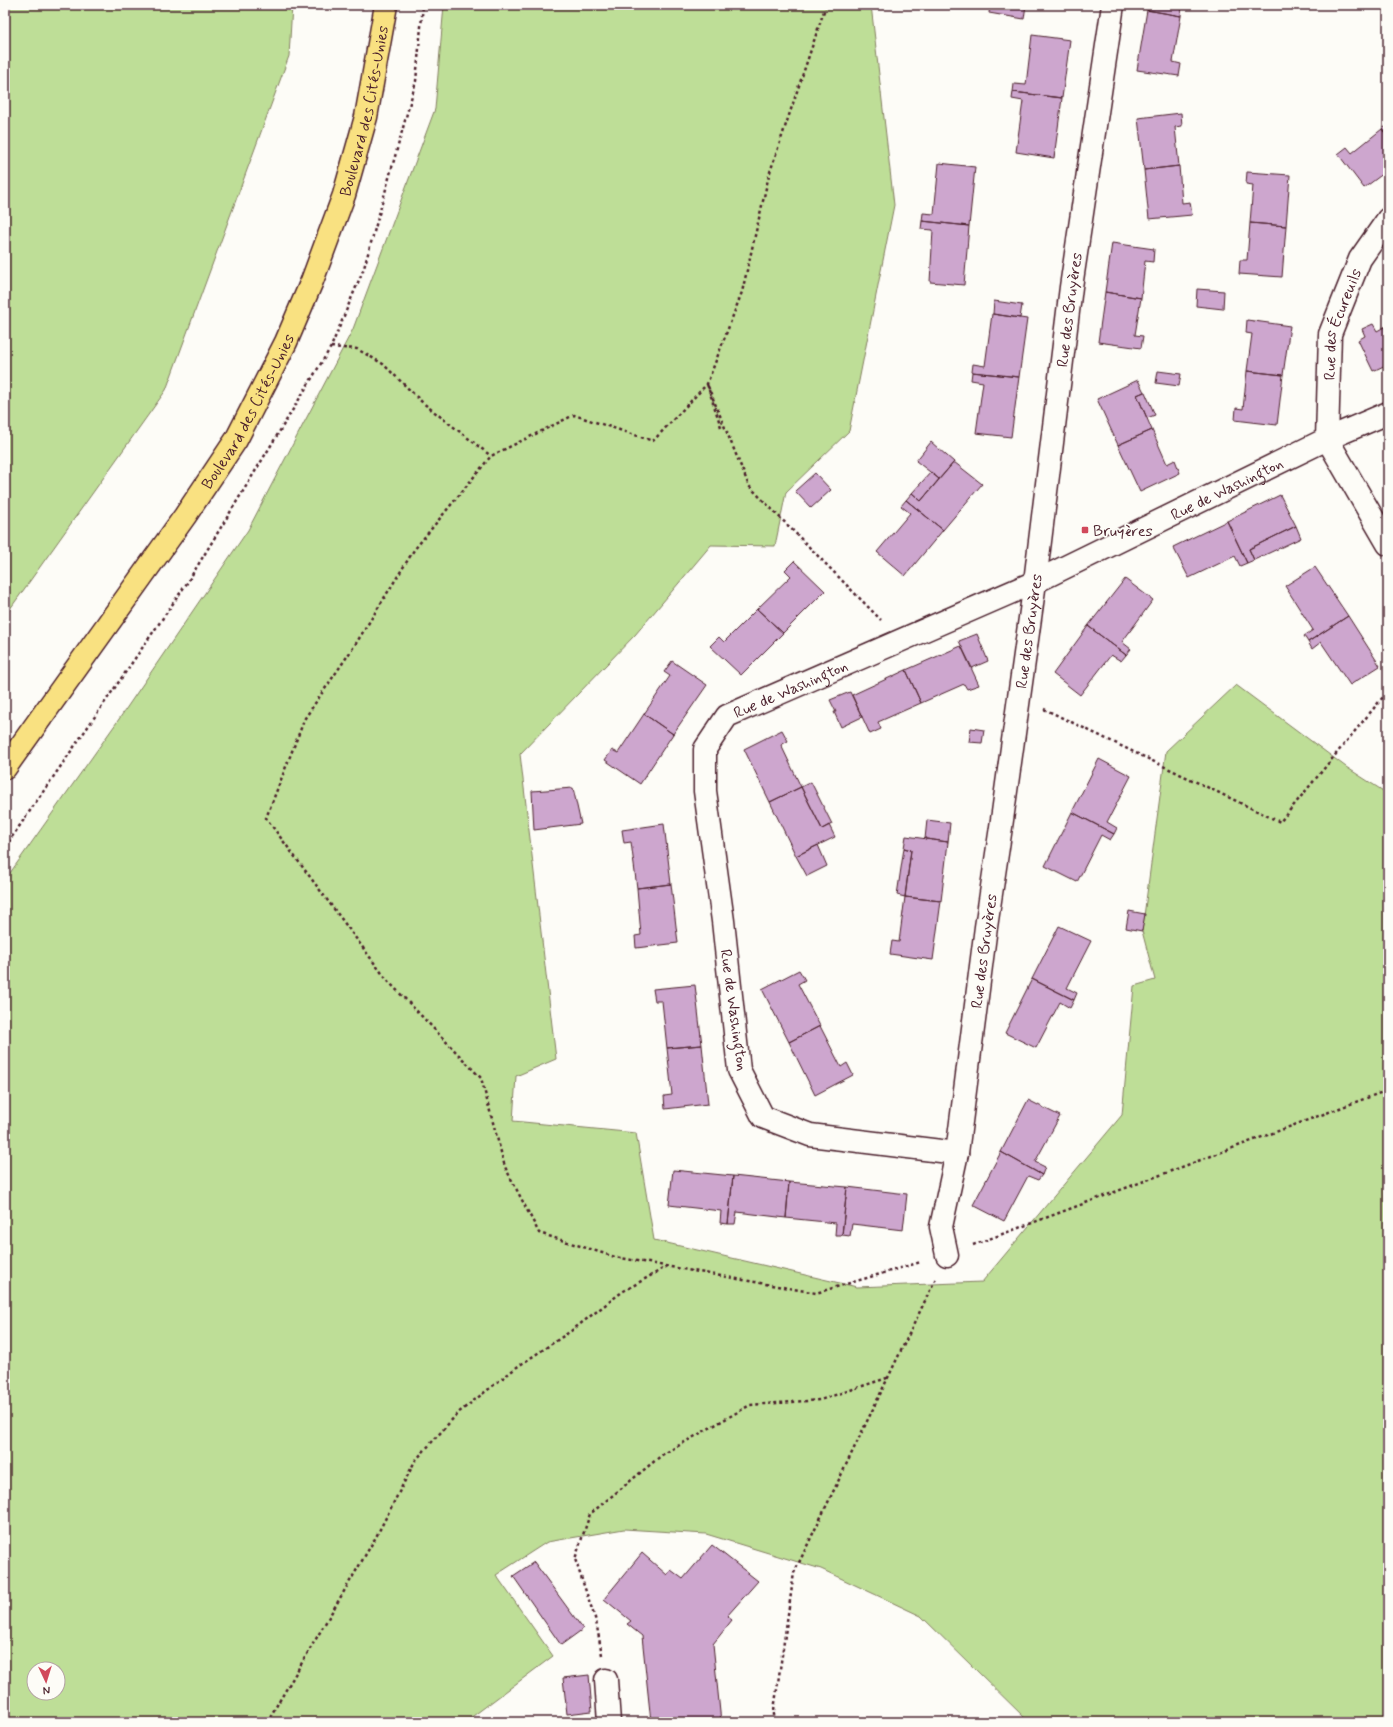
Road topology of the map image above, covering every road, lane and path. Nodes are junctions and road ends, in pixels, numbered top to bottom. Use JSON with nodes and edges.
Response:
{"nodes":[{"id":1,"x":386,"y":5,"type":"edge"},
{"id":2,"x":826,"y":5,"type":"edge"},
{"id":3,"x":1113,"y":5,"type":"edge"},
{"id":4,"x":1388,"y":219,"type":"edge"},
{"id":5,"x":331,"y":347,"type":"dead end"},
{"id":6,"x":707,"y":384,"type":"junction"},
{"id":7,"x":1388,"y":412,"type":"edge"},
{"id":8,"x":721,"y":427,"type":"dead end"},
{"id":9,"x":1327,"y":439,"type":"junction"},
{"id":10,"x":491,"y":456,"type":"junction"},
{"id":11,"x":1388,"y":544,"type":"edge"},
{"id":12,"x":1035,"y":582,"type":"junction"},
{"id":13,"x":901,"y":640,"type":"junction"},
{"id":14,"x":1388,"y":691,"type":"edge"},
{"id":15,"x":1019,"y":697,"type":"junction"},
{"id":16,"x":5,"y":768,"type":"edge"},
{"id":17,"x":1388,"y":1090,"type":"edge"},
{"id":18,"x":957,"y":1154,"type":"junction"},
{"id":19,"x":947,"y":1255,"type":"junction"},
{"id":20,"x":668,"y":1267,"type":"junction"},
{"id":21,"x":888,"y":1377,"type":"junction"},
{"id":22,"x":606,"y":1680,"type":"joint"},
{"id":23,"x":267,"y":1722,"type":"edge"},
{"id":24,"x":609,"y":1722,"type":"edge"},
{"id":25,"x":774,"y":1722,"type":"edge"}],
"edges":[{"from":1,"to":16,"type":"main road","name":"Boulevard des Cités-Unies"},
{"from":2,"to":6,"type":"path"},
{"from":3,"to":12,"type":"street","name":"Rue des Bruyères"},
{"from":4,"to":9,"type":"street","name":"Rue des Écureuils"},
{"from":5,"to":10,"type":"path"},
{"from":6,"to":8,"type":"path"},
{"from":6,"to":10,"type":"path"},
{"from":6,"to":13,"type":"path"},
{"from":7,"to":9,"type":"street","name":"Rue de Washington"},
{"from":9,"to":11,"type":"street"},
{"from":9,"to":12,"type":"street","name":"Rue de Washington"},
{"from":10,"to":20,"type":"path"},
{"from":12,"to":13,"type":"street","name":"Rue de Washington"},
{"from":12,"to":15,"type":"street","name":"Rue des Bruyères"},
{"from":13,"to":18,"type":"street","name":"Rue de Washington"},
{"from":14,"to":15,"type":"path"},
{"from":15,"to":18,"type":"street","name":"Rue des Bruyères"},
{"from":17,"to":19,"type":"path"},
{"from":18,"to":19,"type":"street","name":"Rue des Bruyères"},
{"from":19,"to":20,"type":"path"},
{"from":19,"to":21,"type":"path"},
{"from":20,"to":23,"type":"path"},
{"from":21,"to":22,"type":"path"},
{"from":21,"to":25,"type":"path"},
{"from":22,"to":24,"type":"street"}]}
